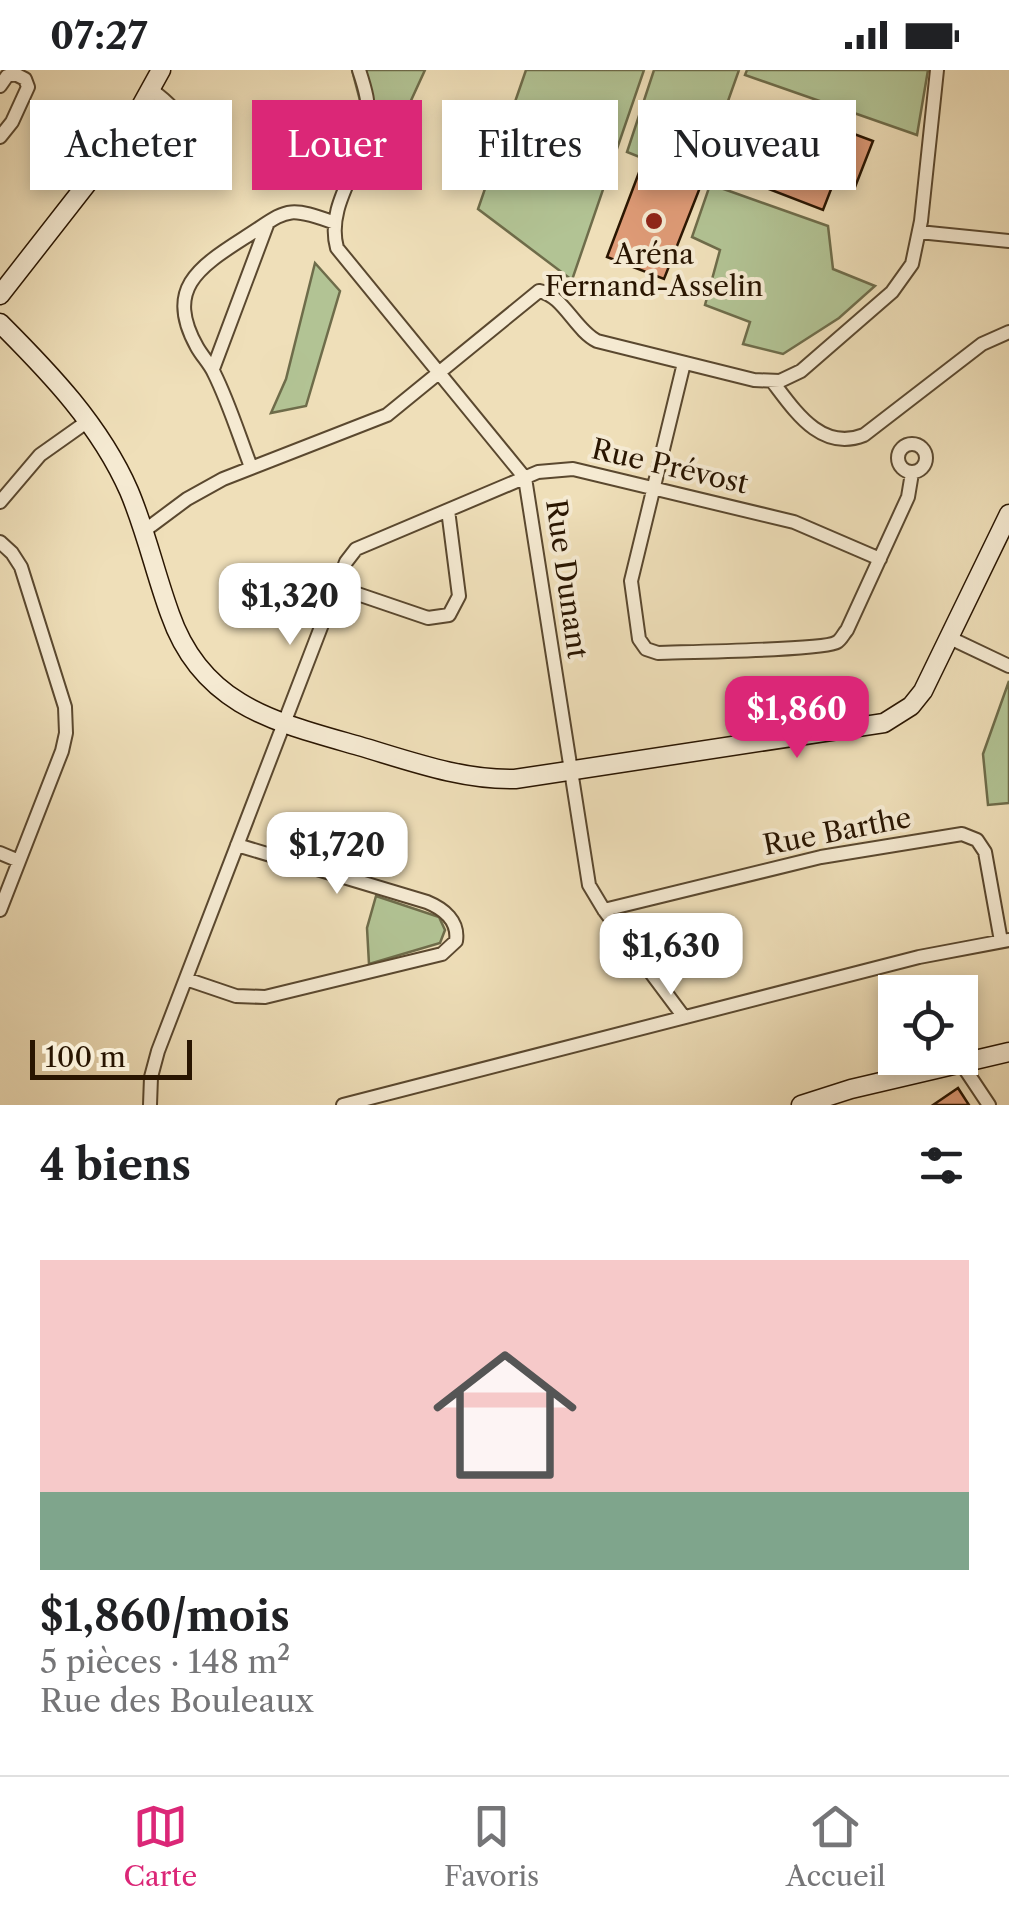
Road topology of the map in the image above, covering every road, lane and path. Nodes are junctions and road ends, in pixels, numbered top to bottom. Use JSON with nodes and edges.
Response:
{"nodes":[{"id":1,"x":161,"y":70,"type":"edge"},
{"id":2,"x":359,"y":70,"type":"edge"},
{"id":3,"x":937,"y":70,"type":"edge"},
{"id":4,"x":0,"y":86,"type":"edge"},
{"id":5,"x":152,"y":90,"type":"junction"},
{"id":6,"x":146,"y":100,"type":"edge"},
{"id":7,"x":163,"y":100,"type":"edge"},
{"id":8,"x":0,"y":137,"type":"edge"},
{"id":9,"x":82,"y":190,"type":"edge"},
{"id":10,"x":268,"y":222,"type":"junction"},
{"id":11,"x":334,"y":223,"type":"junction"},
{"id":12,"x":919,"y":232,"type":"junction"},
{"id":13,"x":1009,"y":241,"type":"edge"},
{"id":14,"x":0,"y":295,"type":"edge"},
{"id":15,"x":0,"y":323,"type":"edge"},
{"id":16,"x":1009,"y":332,"type":"edge"},
{"id":17,"x":684,"y":363,"type":"junction"},
{"id":18,"x":213,"y":369,"type":"junction"},
{"id":19,"x":439,"y":374,"type":"junction"},
{"id":20,"x":772,"y":381,"type":"junction"},
{"id":21,"x":88,"y":421,"type":"junction"},
{"id":22,"x":251,"y":467,"type":"junction"},
{"id":23,"x":912,"y":473,"type":"dead end"},
{"id":24,"x":525,"y":478,"type":"junction"},
{"id":25,"x":654,"y":486,"type":"junction"},
{"id":26,"x":0,"y":502,"type":"edge"},
{"id":27,"x":448,"y":510,"type":"junction"},
{"id":28,"x":1009,"y":514,"type":"edge"},
{"id":29,"x":144,"y":531,"type":"junction"},
{"id":30,"x":0,"y":542,"type":"edge"},
{"id":31,"x":880,"y":559,"type":"junction"},
{"id":32,"x":337,"y":587,"type":"junction"},
{"id":33,"x":950,"y":638,"type":"junction"},
{"id":34,"x":1009,"y":666,"type":"edge"},
{"id":35,"x":284,"y":724,"type":"junction"},
{"id":36,"x":570,"y":770,"type":"junction"},
{"id":37,"x":237,"y":845,"type":"junction"},
{"id":38,"x":0,"y":854,"type":"edge"},
{"id":39,"x":19,"y":862,"type":"junction"},
{"id":40,"x":0,"y":910,"type":"edge"},
{"id":41,"x":604,"y":910,"type":"junction"},
{"id":42,"x":1005,"y":940,"type":"edge"},
{"id":43,"x":186,"y":979,"type":"junction"},
{"id":44,"x":684,"y":1016,"type":"junction"},
{"id":45,"x":1009,"y":1052,"type":"edge"},
{"id":46,"x":978,"y":1059,"type":"edge"},
{"id":47,"x":921,"y":1075,"type":"edge"},
{"id":48,"x":969,"y":1075,"type":"edge"},
{"id":49,"x":842,"y":1099,"type":"edge"},
{"id":50,"x":150,"y":1105,"type":"edge"},
{"id":51,"x":343,"y":1105,"type":"edge"},
{"id":52,"x":801,"y":1105,"type":"edge"},
{"id":53,"x":989,"y":1105,"type":"edge"}],
"edges":[{"from":1,"to":5,"type":"street"},
{"from":2,"to":11,"type":"street"},
{"from":3,"to":12,"type":"street"},
{"from":4,"to":8,"type":"street"},
{"from":5,"to":6,"type":"street"},
{"from":5,"to":7,"type":"street"},
{"from":9,"to":14,"type":"street"},
{"from":10,"to":11,"type":"street"},
{"from":10,"to":18,"type":"street"},
{"from":10,"to":18,"type":"street"},
{"from":11,"to":19,"type":"street","name":"Rue Dunant"},
{"from":12,"to":13,"type":"street"},
{"from":12,"to":20,"type":"street"},
{"from":15,"to":21,"type":"street"},
{"from":16,"to":20,"type":"street"},
{"from":17,"to":19,"type":"street"},
{"from":17,"to":20,"type":"street"},
{"from":17,"to":25,"type":"street"},
{"from":18,"to":22,"type":"street"},
{"from":19,"to":22,"type":"street"},
{"from":19,"to":24,"type":"street","name":"Rue Dunant"},
{"from":21,"to":26,"type":"street"},
{"from":21,"to":29,"type":"street"},
{"from":22,"to":29,"type":"street"},
{"from":23,"to":31,"type":"street"},
{"from":24,"to":25,"type":"street","name":"Rue Prévost"},
{"from":24,"to":27,"type":"street","name":"Rue Prévost"},
{"from":24,"to":36,"type":"street","name":"Rue Dunant"},
{"from":25,"to":31,"type":"street","name":"Rue Prévost"},
{"from":25,"to":31,"type":"street"},
{"from":27,"to":32,"type":"street","name":"Rue Prévost"},
{"from":27,"to":32,"type":"street"},
{"from":28,"to":33,"type":"street"},
{"from":29,"to":35,"type":"street"},
{"from":30,"to":39,"type":"street"},
{"from":32,"to":35,"type":"street","name":"Rue Prévost"},
{"from":33,"to":34,"type":"street"},
{"from":33,"to":36,"type":"street"},
{"from":35,"to":36,"type":"street"},
{"from":35,"to":37,"type":"street","name":"Rue Prévost"},
{"from":36,"to":41,"type":"street","name":"Rue Dunant"},
{"from":37,"to":43,"type":"street","name":"Rue Prévost"},
{"from":37,"to":43,"type":"street"},
{"from":38,"to":39,"type":"street"},
{"from":39,"to":40,"type":"street"},
{"from":41,"to":42,"type":"street","name":"Rue Barthe"},
{"from":41,"to":44,"type":"street","name":"Rue Dunant"},
{"from":42,"to":44,"type":"street"},
{"from":43,"to":50,"type":"street","name":"Rue Prévost"},
{"from":44,"to":51,"type":"street"},
{"from":45,"to":46,"type":"street"},
{"from":47,"to":49,"type":"street"},
{"from":48,"to":53,"type":"street"},
{"from":49,"to":52,"type":"street"}]}
